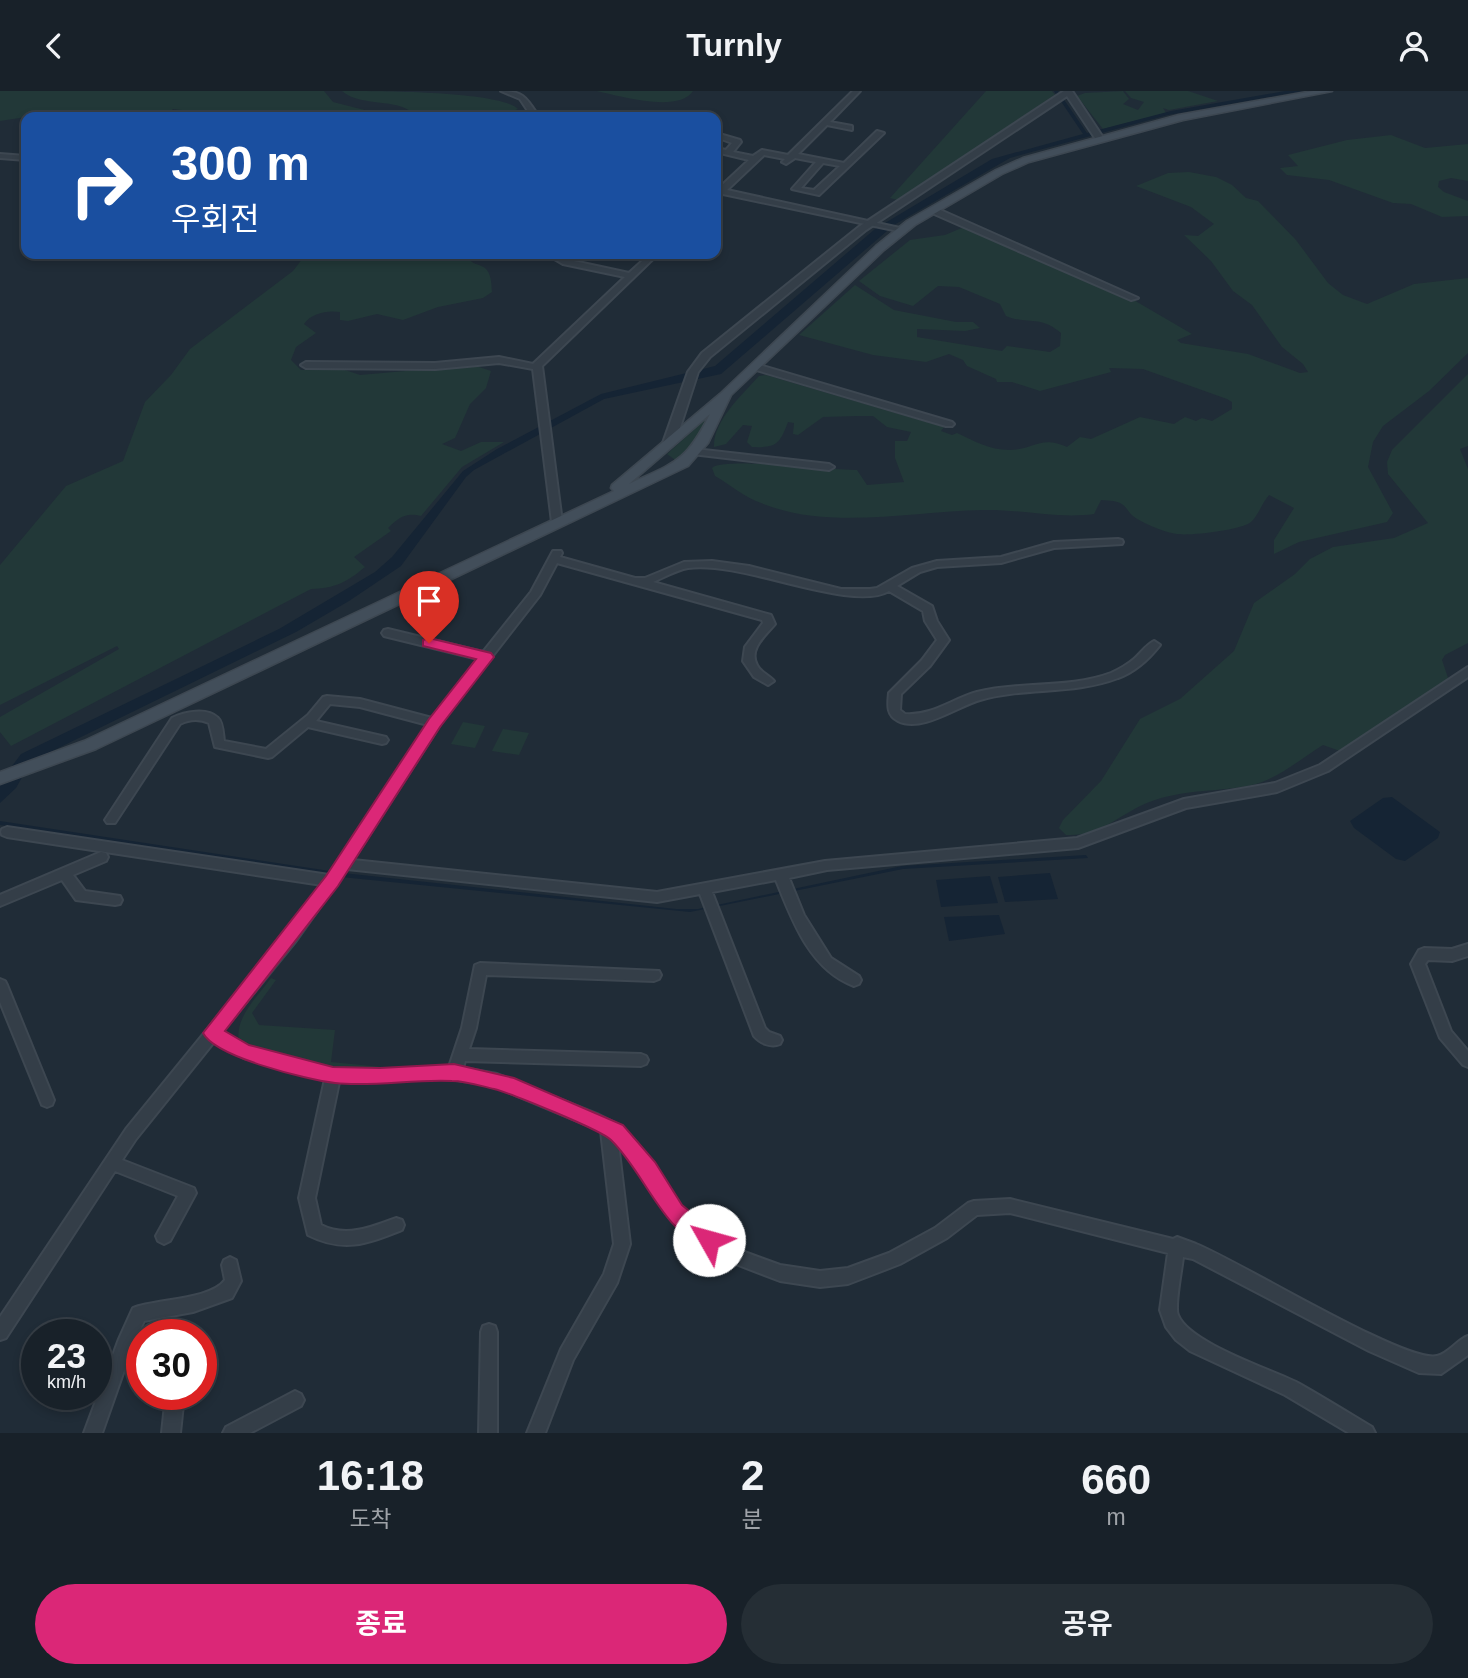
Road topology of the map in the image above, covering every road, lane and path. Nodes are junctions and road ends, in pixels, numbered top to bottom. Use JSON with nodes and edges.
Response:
{"nodes":[{"id":1,"x":504,"y":91,"type":"edge"},
{"id":2,"x":857,"y":91,"type":"edge"},
{"id":3,"x":1328,"y":91,"type":"edge"},
{"id":4,"x":1064,"y":95,"type":"edge"},
{"id":5,"x":532,"y":112,"type":"edge"},
{"id":6,"x":825,"y":123,"type":"junction"},
{"id":7,"x":849,"y":128,"type":"dead end"},
{"id":8,"x":880,"y":133,"type":"dead end"},
{"id":9,"x":721,"y":137,"type":"edge"},
{"id":10,"x":1100,"y":139,"type":"junction"},
{"id":11,"x":721,"y":152,"type":"edge"},
{"id":12,"x":728,"y":153,"type":"junction"},
{"id":13,"x":0,"y":156,"type":"edge"},
{"id":14,"x":21,"y":158,"type":"edge"},
{"id":15,"x":790,"y":158,"type":"junction"},
{"id":16,"x":755,"y":159,"type":"junction"},
{"id":17,"x":821,"y":160,"type":"junction"},
{"id":18,"x":845,"y":165,"type":"junction"},
{"id":19,"x":721,"y":189,"type":"edge"},
{"id":20,"x":721,"y":193,"type":"edge"},
{"id":21,"x":935,"y":211,"type":"junction"},
{"id":22,"x":874,"y":224,"type":"junction"},
{"id":23,"x":897,"y":229,"type":"junction"},
{"id":24,"x":560,"y":259,"type":"edge"},
{"id":25,"x":649,"y":259,"type":"edge"},
{"id":26,"x":630,"y":276,"type":"junction"},
{"id":27,"x":1135,"y":298,"type":"dead end"},
{"id":28,"x":306,"y":365,"type":"dead end"},
{"id":29,"x":537,"y":367,"type":"junction"},
{"id":30,"x":756,"y":367,"type":"junction"},
{"id":31,"x":726,"y":393,"type":"junction"},
{"id":32,"x":949,"y":424,"type":"dead end"},
{"id":33,"x":669,"y":443,"type":"junction"},
{"id":34,"x":695,"y":452,"type":"junction"},
{"id":35,"x":829,"y":467,"type":"dead end"},
{"id":36,"x":602,"y":501,"type":"junction"},
{"id":37,"x":557,"y":522,"type":"junction"},
{"id":38,"x":1118,"y":542,"type":"dead end"},
{"id":39,"x":635,"y":581,"type":"junction"},
{"id":40,"x":889,"y":586,"type":"junction"},
{"id":41,"x":388,"y":633,"type":"dead end"},
{"id":42,"x":1154,"y":645,"type":"dead end"},
{"id":43,"x":486,"y":657,"type":"junction"},
{"id":44,"x":1468,"y":671,"type":"edge"},
{"id":45,"x":768,"y":681,"type":"dead end"},
{"id":46,"x":307,"y":723,"type":"junction"},
{"id":47,"x":435,"y":723,"type":"junction"},
{"id":48,"x":382,"y":740,"type":"dead end"},
{"id":49,"x":0,"y":778,"type":"edge"},
{"id":50,"x":111,"y":820,"type":"dead end"},
{"id":51,"x":7,"y":832,"type":"dead end"},
{"id":52,"x":101,"y":857,"type":"dead end"},
{"id":53,"x":65,"y":873,"type":"junction"},
{"id":54,"x":337,"y":874,"type":"junction"},
{"id":55,"x":781,"y":875,"type":"junction"},
{"id":56,"x":705,"y":890,"type":"junction"},
{"id":57,"x":115,"y":900,"type":"dead end"},
{"id":58,"x":0,"y":901,"type":"edge"},
{"id":59,"x":1468,"y":950,"type":"edge"},
{"id":60,"x":654,"y":975,"type":"dead end"},
{"id":61,"x":854,"y":980,"type":"dead end"},
{"id":62,"x":0,"y":985,"type":"edge"},
{"id":63,"x":212,"y":1033,"type":"junction"},
{"id":64,"x":775,"y":1040,"type":"dead end"},
{"id":65,"x":461,"y":1055,"type":"junction"},
{"id":66,"x":641,"y":1060,"type":"dead end"},
{"id":67,"x":1468,"y":1061,"type":"edge"},
{"id":68,"x":454,"y":1072,"type":"junction"},
{"id":69,"x":333,"y":1075,"type":"junction"},
{"id":70,"x":47,"y":1100,"type":"dead end"},
{"id":71,"x":608,"y":1127,"type":"junction"},
{"id":72,"x":112,"y":1163,"type":"junction"},
{"id":73,"x":396,"y":1225,"type":"dead end"},
{"id":74,"x":164,"y":1236,"type":"dead end"},
{"id":75,"x":1177,"y":1245,"type":"junction"},
{"id":76,"x":230,"y":1265,"type":"dead end"},
{"id":77,"x":0,"y":1332,"type":"edge"},
{"id":78,"x":489,"y":1332,"type":"dead end"},
{"id":79,"x":1468,"y":1344,"type":"edge"},
{"id":80,"x":295,"y":1400,"type":"dead end"},
{"id":81,"x":173,"y":1410,"type":"edge"},
{"id":82,"x":93,"y":1433,"type":"edge"},
{"id":83,"x":171,"y":1433,"type":"edge"},
{"id":84,"x":232,"y":1433,"type":"edge"},
{"id":85,"x":488,"y":1433,"type":"edge"},
{"id":86,"x":537,"y":1433,"type":"edge"},
{"id":87,"x":1366,"y":1433,"type":"edge"}],
"edges":[{"from":1,"to":5,"type":"street"},
{"from":2,"to":6,"type":"street"},
{"from":3,"to":10,"type":"main road"},
{"from":4,"to":10,"type":"street"},
{"from":4,"to":22,"type":"street"},
{"from":6,"to":7,"type":"street"},
{"from":6,"to":15,"type":"street"},
{"from":8,"to":18,"type":"street"},
{"from":9,"to":12,"type":"street"},
{"from":10,"to":21,"type":"main road"},
{"from":11,"to":12,"type":"street"},
{"from":12,"to":16,"type":"street"},
{"from":13,"to":14,"type":"street"},
{"from":15,"to":16,"type":"street"},
{"from":15,"to":17,"type":"street"},
{"from":16,"to":19,"type":"street"},
{"from":17,"to":18,"type":"street"},
{"from":17,"to":18,"type":"street"},
{"from":20,"to":22,"type":"street"},
{"from":21,"to":23,"type":"main road"},
{"from":21,"to":27,"type":"street"},
{"from":22,"to":23,"type":"street"},
{"from":22,"to":33,"type":"street"},
{"from":23,"to":30,"type":"main road"},
{"from":24,"to":26,"type":"street"},
{"from":25,"to":26,"type":"street"},
{"from":26,"to":29,"type":"street"},
{"from":28,"to":29,"type":"street"},
{"from":29,"to":37,"type":"street"},
{"from":30,"to":31,"type":"main road"},
{"from":30,"to":32,"type":"street"},
{"from":31,"to":33,"type":"main road"},
{"from":31,"to":34,"type":"main road"},
{"from":33,"to":36,"type":"main road"},
{"from":34,"to":35,"type":"street"},
{"from":34,"to":36,"type":"main road"},
{"from":36,"to":37,"type":"main road"},
{"from":37,"to":49,"type":"main road"},
{"from":38,"to":40,"type":"street"},
{"from":39,"to":40,"type":"street"},
{"from":39,"to":43,"type":"street"},
{"from":39,"to":45,"type":"street"},
{"from":40,"to":42,"type":"street"},
{"from":41,"to":43,"type":"street"},
{"from":43,"to":47,"type":"street"},
{"from":44,"to":55,"type":"street"},
{"from":46,"to":47,"type":"street"},
{"from":46,"to":48,"type":"street"},
{"from":46,"to":50,"type":"street"},
{"from":47,"to":54,"type":"street"},
{"from":51,"to":54,"type":"street"},
{"from":52,"to":53,"type":"street"},
{"from":53,"to":57,"type":"street"},
{"from":53,"to":58,"type":"street"},
{"from":54,"to":56,"type":"street"},
{"from":54,"to":63,"type":"street"},
{"from":55,"to":56,"type":"street"},
{"from":55,"to":61,"type":"street"},
{"from":56,"to":64,"type":"street"},
{"from":59,"to":67,"type":"street"},
{"from":60,"to":65,"type":"street"},
{"from":62,"to":70,"type":"street"},
{"from":63,"to":69,"type":"street"},
{"from":63,"to":72,"type":"street"},
{"from":65,"to":66,"type":"street"},
{"from":65,"to":68,"type":"street"},
{"from":68,"to":69,"type":"street"},
{"from":68,"to":71,"type":"street"},
{"from":69,"to":73,"type":"street"},
{"from":71,"to":75,"type":"street"},
{"from":71,"to":86,"type":"street"},
{"from":72,"to":74,"type":"street"},
{"from":72,"to":77,"type":"street"},
{"from":75,"to":79,"type":"street"},
{"from":75,"to":87,"type":"street"},
{"from":76,"to":82,"type":"street"},
{"from":78,"to":85,"type":"street"},
{"from":80,"to":84,"type":"street"},
{"from":81,"to":83,"type":"street"}]}
